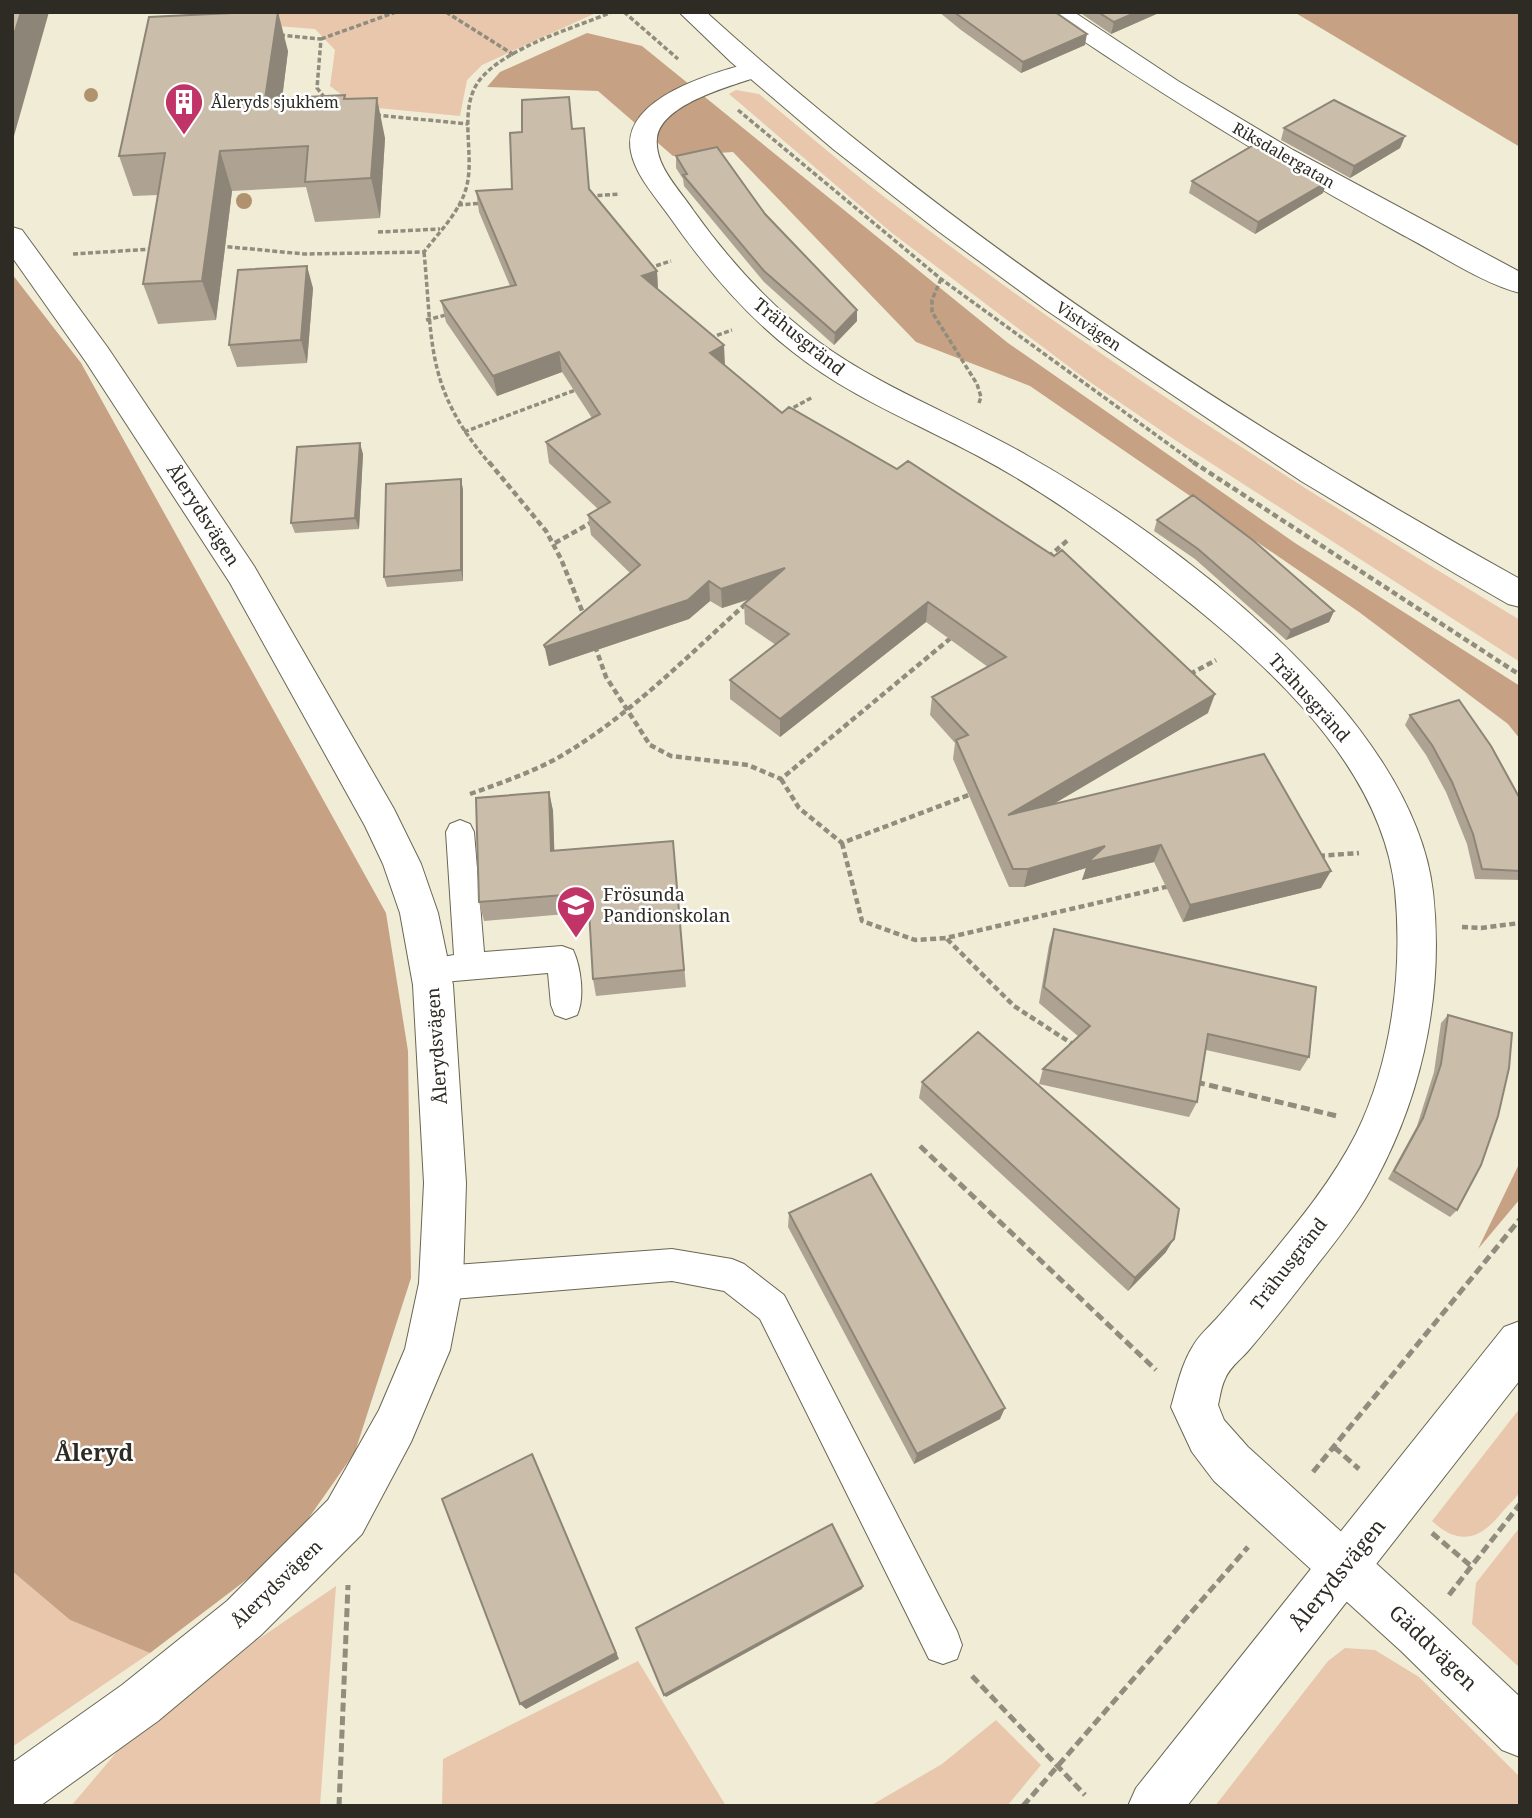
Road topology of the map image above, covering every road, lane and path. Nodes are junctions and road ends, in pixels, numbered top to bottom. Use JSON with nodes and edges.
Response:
{"nodes":[{"id":1,"x":397,"y":12,"type":"edge"},
{"id":2,"x":446,"y":12,"type":"edge"},
{"id":3,"x":612,"y":12,"type":"edge"},
{"id":4,"x":691,"y":12,"type":"edge"},
{"id":5,"x":1057,"y":12,"type":"edge"},
{"id":6,"x":268,"y":34,"type":"edge"},
{"id":7,"x":321,"y":39,"type":"junction"},
{"id":8,"x":514,"y":55,"type":"junction"},
{"id":9,"x":754,"y":70,"type":"junction"},
{"id":10,"x":333,"y":103,"type":"edge"},
{"id":11,"x":366,"y":114,"type":"edge"},
{"id":12,"x":468,"y":124,"type":"junction"},
{"id":13,"x":665,"y":191,"type":"junction"},
{"id":14,"x":582,"y":197,"type":"edge"},
{"id":15,"x":484,"y":203,"type":"edge"},
{"id":16,"x":457,"y":205,"type":"junction"},
{"id":17,"x":441,"y":229,"type":"junction"},
{"id":18,"x":378,"y":232,"type":"dead end"},
{"id":19,"x":211,"y":245,"type":"edge"},
{"id":20,"x":21,"y":246,"type":"edge"},
{"id":21,"x":159,"y":248,"type":"edge"},
{"id":22,"x":706,"y":250,"type":"junction"},
{"id":23,"x":424,"y":252,"type":"junction"},
{"id":24,"x":640,"y":271,"type":"edge"},
{"id":25,"x":941,"y":279,"type":"dead end"},
{"id":26,"x":1520,"y":284,"type":"edge"},
{"id":27,"x":453,"y":314,"type":"edge"},
{"id":28,"x":769,"y":316,"type":"junction"},
{"id":29,"x":426,"y":320,"type":"junction"},
{"id":30,"x":706,"y":340,"type":"edge"},
{"id":31,"x":848,"y":376,"type":"junction"},
{"id":32,"x":579,"y":388,"type":"edge"},
{"id":33,"x":778,"y":416,"type":"edge"},
{"id":34,"x":947,"y":428,"type":"junction"},
{"id":35,"x":464,"y":432,"type":"junction"},
{"id":36,"x":1098,"y":515,"type":"junction"},
{"id":37,"x":602,"y":517,"type":"edge"},
{"id":38,"x":555,"y":543,"type":"junction"},
{"id":39,"x":1046,"y":559,"type":"edge"},
{"id":40,"x":1520,"y":595,"type":"edge"},
{"id":41,"x":751,"y":600,"type":"edge"},
{"id":42,"x":586,"y":621,"type":"edge"},
{"id":43,"x":961,"y":629,"type":"edge"},
{"id":44,"x":1253,"y":639,"type":"junction"},
{"id":45,"x":594,"y":643,"type":"edge"},
{"id":46,"x":1184,"y":677,"type":"edge"},
{"id":47,"x":627,"y":709,"type":"junction"},
{"id":48,"x":781,"y":779,"type":"junction"},
{"id":49,"x":977,"y":792,"type":"edge"},
{"id":50,"x":461,"y":797,"type":"dead end"},
{"id":51,"x":460,"y":832,"type":"dead end"},
{"id":52,"x":842,"y":843,"type":"junction"},
{"id":53,"x":1406,"y":850,"type":"junction"},
{"id":54,"x":1314,"y":857,"type":"edge"},
{"id":55,"x":1178,"y":884,"type":"edge"},
{"id":56,"x":1417,"y":923,"type":"junction"},
{"id":57,"x":1520,"y":923,"type":"edge"},
{"id":58,"x":946,"y":938,"type":"junction"},
{"id":59,"x":470,"y":966,"type":"junction"},
{"id":60,"x":430,"y":970,"type":"junction"},
{"id":61,"x":566,"y":1005,"type":"dead end"},
{"id":62,"x":1086,"y":1049,"type":"edge"},
{"id":63,"x":1182,"y":1079,"type":"edge"},
{"id":64,"x":1380,"y":1127,"type":"junction"},
{"id":65,"x":920,"y":1146,"type":"dead end"},
{"id":66,"x":441,"y":1283,"type":"junction"},
{"id":67,"x":1520,"y":1343,"type":"edge"},
{"id":68,"x":1194,"y":1407,"type":"junction"},
{"id":69,"x":1520,"y":1504,"type":"edge"},
{"id":70,"x":345,"y":1517,"type":"junction"},
{"id":71,"x":1344,"y":1566,"type":"junction"},
{"id":72,"x":1418,"y":1634,"type":"junction"},
{"id":73,"x":943,"y":1645,"type":"joint"},
{"id":74,"x":1520,"y":1732,"type":"edge"},
{"id":75,"x":12,"y":1794,"type":"edge"},
{"id":76,"x":1085,"y":1795,"type":"dead end"},
{"id":77,"x":338,"y":1806,"type":"edge"},
{"id":78,"x":1154,"y":1806,"type":"edge"}],
"edges":[{"from":1,"to":7,"type":"path"},
{"from":2,"to":8,"type":"path"},
{"from":3,"to":8,"type":"path"},
{"from":4,"to":9,"type":"street","name":"Vistvägen"},
{"from":5,"to":26,"type":"street","name":"Riksdalergatan"},
{"from":6,"to":7,"type":"path"},
{"from":7,"to":10,"type":"path"},
{"from":8,"to":12,"type":"path"},
{"from":9,"to":13,"type":"street","name":"Trähusgränd"},
{"from":9,"to":40,"type":"street","name":"Vistvägen"},
{"from":11,"to":12,"type":"path"},
{"from":12,"to":16,"type":"path"},
{"from":13,"to":14,"type":"path"},
{"from":13,"to":22,"type":"street","name":"Trähusgränd"},
{"from":15,"to":16,"type":"path"},
{"from":16,"to":17,"type":"path"},
{"from":17,"to":18,"type":"path"},
{"from":17,"to":23,"type":"path"},
{"from":19,"to":23,"type":"path"},
{"from":20,"to":21,"type":"path"},
{"from":20,"to":60,"type":"street","name":"Ålerydsvägen"},
{"from":22,"to":24,"type":"path"},
{"from":22,"to":28,"type":"street","name":"Trähusgränd"},
{"from":23,"to":29,"type":"path"},
{"from":25,"to":34,"type":"path"},
{"from":27,"to":29,"type":"path"},
{"from":28,"to":30,"type":"path"},
{"from":28,"to":31,"type":"street","name":"Trähusgränd"},
{"from":29,"to":35,"type":"path"},
{"from":31,"to":33,"type":"path"},
{"from":31,"to":34,"type":"street","name":"Trähusgränd"},
{"from":32,"to":35,"type":"path"},
{"from":34,"to":36,"type":"street","name":"Trähusgränd"},
{"from":35,"to":38,"type":"path"},
{"from":36,"to":39,"type":"path"},
{"from":36,"to":44,"type":"street","name":"Trähusgränd"},
{"from":37,"to":38,"type":"path"},
{"from":38,"to":42,"type":"path"},
{"from":41,"to":47,"type":"path"},
{"from":43,"to":48,"type":"path"},
{"from":44,"to":46,"type":"path"},
{"from":44,"to":53,"type":"street","name":"Trähusgränd"},
{"from":45,"to":47,"type":"path"},
{"from":47,"to":48,"type":"path"},
{"from":47,"to":50,"type":"path"},
{"from":48,"to":52,"type":"path"},
{"from":49,"to":52,"type":"path"},
{"from":51,"to":59,"type":"lane"},
{"from":52,"to":58,"type":"path"},
{"from":53,"to":54,"type":"path"},
{"from":53,"to":56,"type":"street","name":"Trähusgränd"},
{"from":55,"to":58,"type":"path"},
{"from":56,"to":57,"type":"path"},
{"from":56,"to":64,"type":"street","name":"Trähusgränd"},
{"from":58,"to":62,"type":"path"},
{"from":59,"to":60,"type":"lane"},
{"from":59,"to":61,"type":"lane"},
{"from":60,"to":66,"type":"street","name":"Ålerydsvägen"},
{"from":63,"to":64,"type":"path"},
{"from":64,"to":68,"type":"street","name":"Trähusgränd"},
{"from":65,"to":68,"type":"path"},
{"from":66,"to":70,"type":"street","name":"Ålerydsvägen"},
{"from":66,"to":73,"type":"lane"},
{"from":67,"to":71,"type":"street","name":"Ålerydsvägen"},
{"from":68,"to":71,"type":"street"},
{"from":69,"to":72,"type":"path"},
{"from":70,"to":75,"type":"street","name":"Ålerydsvägen"},
{"from":70,"to":77,"type":"path"},
{"from":71,"to":72,"type":"street","name":"Gäddvägen"},
{"from":71,"to":78,"type":"street","name":"Ålerydsvägen"},
{"from":72,"to":74,"type":"street","name":"Gäddvägen"},
{"from":73,"to":76,"type":"path"}]}
